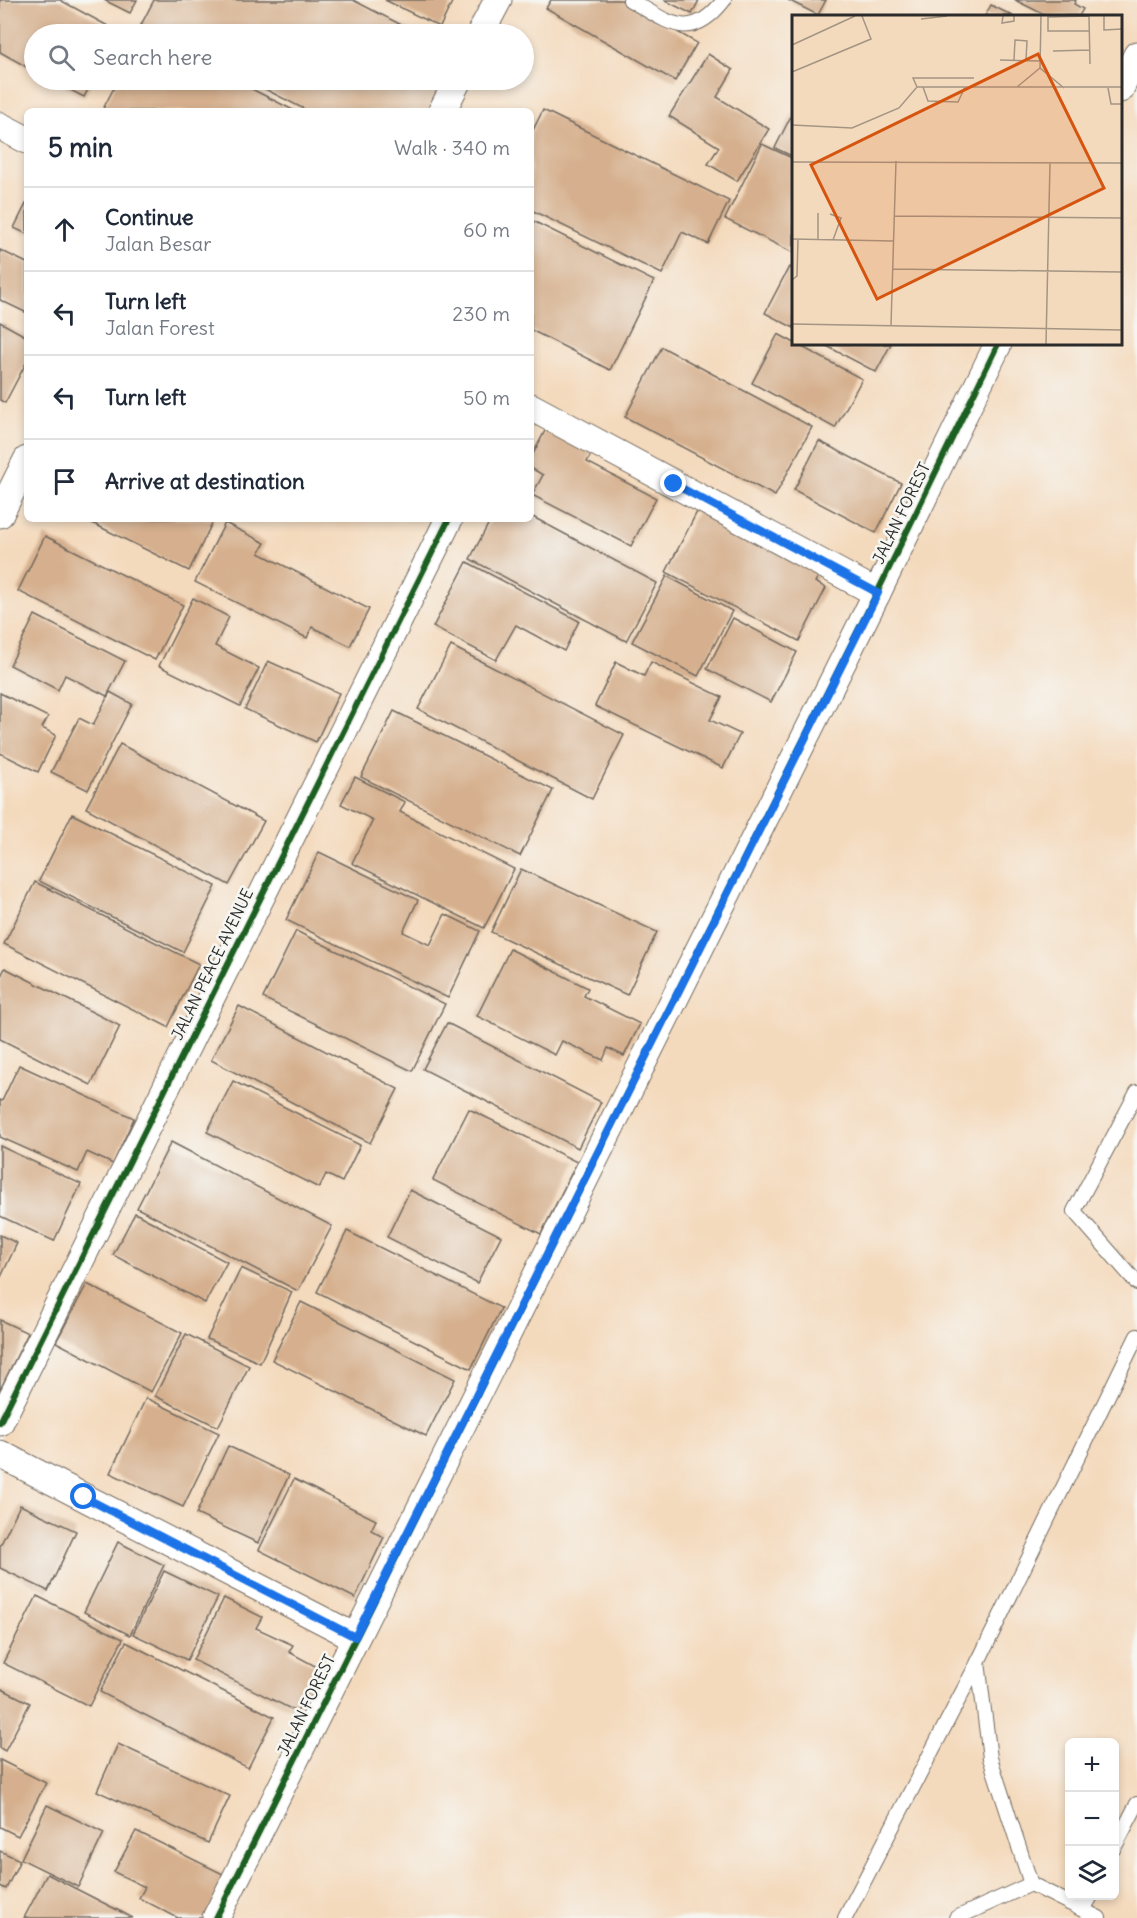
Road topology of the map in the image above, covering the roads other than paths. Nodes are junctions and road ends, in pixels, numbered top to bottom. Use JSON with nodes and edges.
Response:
{"nodes":[{"id":1,"x":498,"y":0,"type":"edge"},
{"id":2,"x":630,"y":0,"type":"edge"},
{"id":3,"x":723,"y":0,"type":"edge"},
{"id":4,"x":485,"y":24,"type":"edge"},
{"id":5,"x":1137,"y":55,"type":"edge"},
{"id":6,"x":1122,"y":85,"type":"edge"},
{"id":7,"x":453,"y":90,"type":"edge"},
{"id":8,"x":444,"y":108,"type":"edge"},
{"id":9,"x":0,"y":126,"type":"edge"},
{"id":10,"x":24,"y":138,"type":"edge"},
{"id":11,"x":998,"y":345,"type":"edge"},
{"id":12,"x":534,"y":409,"type":"edge"},
{"id":13,"x":24,"y":466,"type":"edge"},
{"id":14,"x":0,"y":514,"type":"edge"},
{"id":15,"x":448,"y":522,"type":"edge"},
{"id":16,"x":878,"y":593,"type":"junction"},
{"id":17,"x":1137,"y":1092,"type":"edge"},
{"id":18,"x":1137,"y":1283,"type":"edge"},
{"id":19,"x":1137,"y":1336,"type":"edge"},
{"id":20,"x":0,"y":1422,"type":"edge"},
{"id":21,"x":0,"y":1454,"type":"edge"},
{"id":22,"x":355,"y":1637,"type":"junction"},
{"id":23,"x":978,"y":1662,"type":"junction"},
{"id":24,"x":1135,"y":1811,"type":"edge"},
{"id":25,"x":1115,"y":1846,"type":"edge"},
{"id":26,"x":1031,"y":1884,"type":"junction"},
{"id":27,"x":1088,"y":1900,"type":"edge"},
{"id":28,"x":1083,"y":1910,"type":"junction"},
{"id":29,"x":216,"y":1918,"type":"edge"},
{"id":30,"x":845,"y":1918,"type":"edge"},
{"id":31,"x":956,"y":1918,"type":"edge"},
{"id":32,"x":1099,"y":1918,"type":"edge"}],
"edges":[{"from":1,"to":4,"type":"street"},
{"from":2,"to":3,"type":"lane"},
{"from":5,"to":6,"type":"street"},
{"from":7,"to":8,"type":"street"},
{"from":9,"to":10,"type":"street"},
{"from":11,"to":16,"type":"street","name":"JALAN FOREST"},
{"from":12,"to":16,"type":"street"},
{"from":13,"to":14,"type":"street"},
{"from":15,"to":20,"type":"street","name":"JALAN PEACE AVENUE"},
{"from":16,"to":22,"type":"street","name":"JALAN FOREST"},
{"from":17,"to":18,"type":"lane"},
{"from":19,"to":23,"type":"lane"},
{"from":21,"to":22,"type":"street"},
{"from":22,"to":29,"type":"street","name":"JALAN FOREST"},
{"from":23,"to":26,"type":"lane"},
{"from":23,"to":30,"type":"lane"},
{"from":24,"to":25,"type":"lane"},
{"from":26,"to":28,"type":"lane"},
{"from":26,"to":31,"type":"lane"},
{"from":27,"to":28,"type":"lane"},
{"from":28,"to":32,"type":"lane"}]}
